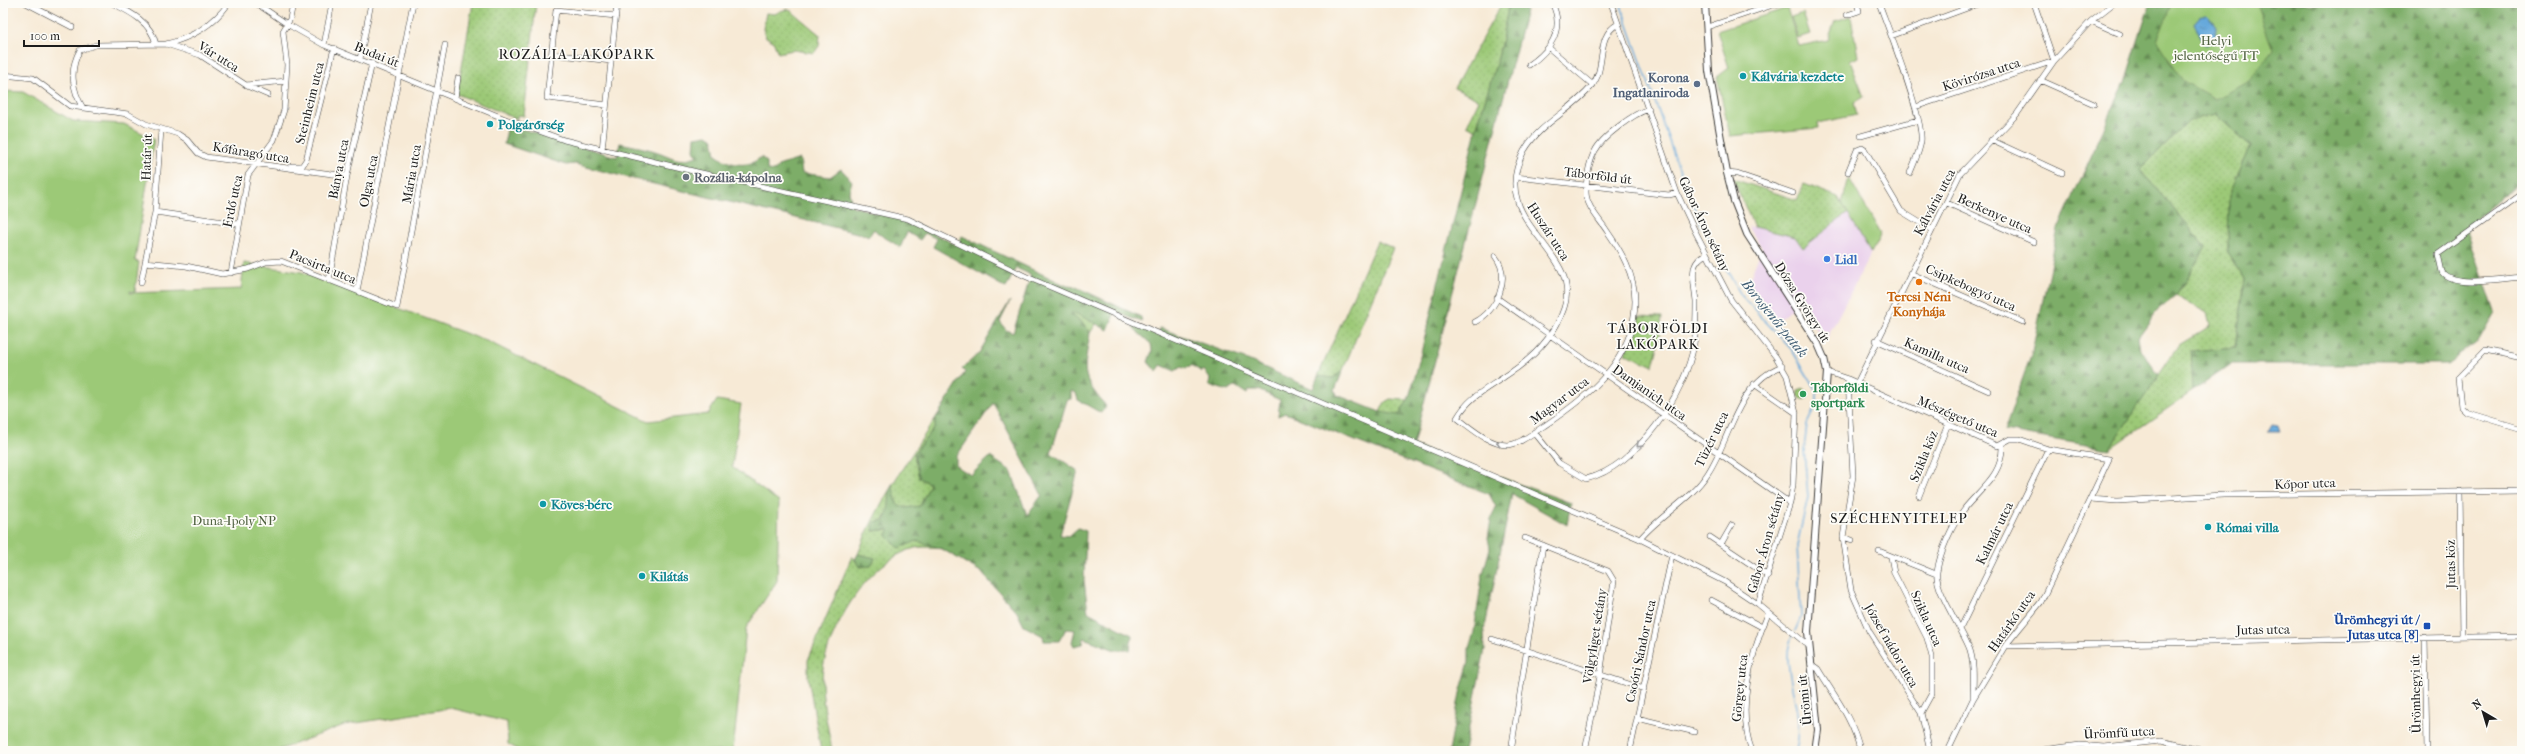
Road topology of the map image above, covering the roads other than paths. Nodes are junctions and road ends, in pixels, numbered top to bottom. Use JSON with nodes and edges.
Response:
{"nodes":[{"id":1,"x":26,"y":3,"type":"edge"},
{"id":2,"x":112,"y":3,"type":"edge"},
{"id":3,"x":229,"y":3,"type":"edge"},
{"id":4,"x":256,"y":3,"type":"edge"},
{"id":5,"x":294,"y":3,"type":"edge"},
{"id":6,"x":332,"y":3,"type":"edge"},
{"id":7,"x":371,"y":3,"type":"edge"},
{"id":8,"x":413,"y":3,"type":"edge"},
{"id":9,"x":617,"y":3,"type":"edge"},
{"id":10,"x":1552,"y":3,"type":"edge"},
{"id":11,"x":1611,"y":3,"type":"edge"},
{"id":12,"x":1706,"y":3,"type":"edge"},
{"id":13,"x":1779,"y":3,"type":"edge"},
{"id":14,"x":1857,"y":3,"type":"edge"},
{"id":15,"x":1879,"y":3,"type":"edge"},
{"id":16,"x":1981,"y":3,"type":"edge"},
{"id":17,"x":2034,"y":3,"type":"edge"},
{"id":18,"x":2114,"y":3,"type":"edge"},
{"id":19,"x":1847,"y":15,"type":"dead end"},
{"id":20,"x":616,"y":16,"type":"junction"},
{"id":21,"x":2091,"y":21,"type":"junction"},
{"id":22,"x":287,"y":24,"type":"junction"},
{"id":23,"x":1618,"y":24,"type":"junction"},
{"id":24,"x":1707,"y":26,"type":"junction"},
{"id":25,"x":72,"y":27,"type":"dead end"},
{"id":26,"x":2120,"y":34,"type":"dead end"},
{"id":27,"x":1891,"y":36,"type":"junction"},
{"id":28,"x":156,"y":44,"type":"junction"},
{"id":29,"x":166,"y":44,"type":"junction"},
{"id":30,"x":324,"y":44,"type":"junction"},
{"id":31,"x":445,"y":44,"type":"dead end"},
{"id":32,"x":334,"y":48,"type":"junction"},
{"id":33,"x":1549,"y":48,"type":"junction"},
{"id":34,"x":552,"y":54,"type":"junction"},
{"id":35,"x":360,"y":59,"type":"junction"},
{"id":36,"x":611,"y":61,"type":"junction"},
{"id":37,"x":2054,"y":61,"type":"junction"},
{"id":38,"x":372,"y":63,"type":"junction"},
{"id":39,"x":1529,"y":65,"type":"dead end"},
{"id":40,"x":3,"y":75,"type":"edge"},
{"id":41,"x":400,"y":75,"type":"junction"},
{"id":42,"x":458,"y":78,"type":"dead end"},
{"id":43,"x":2040,"y":80,"type":"junction"},
{"id":44,"x":286,"y":81,"type":"junction"},
{"id":45,"x":246,"y":85,"type":"junction"},
{"id":46,"x":1593,"y":85,"type":"junction"},
{"id":47,"x":437,"y":91,"type":"junction"},
{"id":48,"x":268,"y":95,"type":"dead end"},
{"id":49,"x":455,"y":98,"type":"junction"},
{"id":50,"x":2094,"y":104,"type":"dead end"},
{"id":51,"x":607,"y":105,"type":"junction"},
{"id":52,"x":1915,"y":107,"type":"junction"},
{"id":53,"x":83,"y":108,"type":"junction"},
{"id":54,"x":1649,"y":109,"type":"junction"},
{"id":55,"x":1918,"y":120,"type":"junction"},
{"id":56,"x":161,"y":130,"type":"junction"},
{"id":57,"x":1861,"y":136,"type":"dead end"},
{"id":58,"x":1991,"y":140,"type":"junction"},
{"id":59,"x":602,"y":150,"type":"junction"},
{"id":60,"x":254,"y":165,"type":"junction"},
{"id":61,"x":282,"y":168,"type":"junction"},
{"id":62,"x":1848,"y":172,"type":"dead end"},
{"id":63,"x":1726,"y":173,"type":"junction"},
{"id":64,"x":1910,"y":173,"type":"dead end"},
{"id":65,"x":2062,"y":173,"type":"dead end"},
{"id":66,"x":347,"y":176,"type":"junction"},
{"id":67,"x":1516,"y":177,"type":"junction"},
{"id":68,"x":1587,"y":184,"type":"junction"},
{"id":69,"x":1793,"y":193,"type":"dead end"},
{"id":70,"x":1677,"y":194,"type":"junction"},
{"id":71,"x":2522,"y":194,"type":"edge"},
{"id":72,"x":1947,"y":203,"type":"junction"},
{"id":73,"x":155,"y":212,"type":"junction"},
{"id":74,"x":238,"y":224,"type":"junction"},
{"id":75,"x":1932,"y":230,"type":"junction"},
{"id":76,"x":2034,"y":242,"type":"dead end"},
{"id":77,"x":1706,"y":254,"type":"junction"},
{"id":78,"x":1495,"y":256,"type":"dead end"},
{"id":79,"x":145,"y":262,"type":"junction"},
{"id":80,"x":1910,"y":272,"type":"junction"},
{"id":81,"x":231,"y":273,"type":"junction"},
{"id":82,"x":2522,"y":277,"type":"edge"},
{"id":83,"x":330,"y":281,"type":"junction"},
{"id":84,"x":141,"y":283,"type":"dead end"},
{"id":85,"x":357,"y":291,"type":"junction"},
{"id":86,"x":1497,"y":298,"type":"junction"},
{"id":87,"x":397,"y":307,"type":"joint"},
{"id":88,"x":1475,"y":322,"type":"dead end"},
{"id":89,"x":2023,"y":322,"type":"dead end"},
{"id":90,"x":1550,"y":336,"type":"junction"},
{"id":91,"x":1876,"y":340,"type":"junction"},
{"id":92,"x":2522,"y":358,"type":"edge"},
{"id":93,"x":1782,"y":366,"type":"junction"},
{"id":94,"x":1826,"y":372,"type":"junction"},
{"id":95,"x":1607,"y":375,"type":"junction"},
{"id":96,"x":1848,"y":379,"type":"junction"},
{"id":97,"x":1754,"y":384,"type":"junction"},
{"id":98,"x":1857,"y":384,"type":"junction"},
{"id":99,"x":1989,"y":391,"type":"dead end"},
{"id":100,"x":1796,"y":413,"type":"junction"},
{"id":101,"x":1664,"y":415,"type":"junction"},
{"id":102,"x":1457,"y":418,"type":"joint"},
{"id":103,"x":1948,"y":424,"type":"junction"},
{"id":104,"x":2522,"y":429,"type":"edge"},
{"id":105,"x":1534,"y":432,"type":"junction"},
{"id":106,"x":2002,"y":445,"type":"junction"},
{"id":107,"x":2048,"y":449,"type":"junction"},
{"id":108,"x":1719,"y":454,"type":"junction"},
{"id":109,"x":2109,"y":459,"type":"joint"},
{"id":110,"x":2460,"y":491,"type":"junction"},
{"id":111,"x":2522,"y":491,"type":"edge"},
{"id":112,"x":1919,"y":496,"type":"dead end"},
{"id":113,"x":2090,"y":499,"type":"junction"},
{"id":114,"x":1790,"y":503,"type":"junction"},
{"id":115,"x":1732,"y":525,"type":"dead end"},
{"id":116,"x":1710,"y":537,"type":"dead end"},
{"id":117,"x":1843,"y":537,"type":"junction"},
{"id":118,"x":1525,"y":538,"type":"dead end"},
{"id":119,"x":1640,"y":539,"type":"junction"},
{"id":120,"x":1852,"y":540,"type":"dead end"},
{"id":121,"x":1721,"y":544,"type":"junction"},
{"id":122,"x":1543,"y":545,"type":"junction"},
{"id":123,"x":1878,"y":551,"type":"dead end"},
{"id":124,"x":1672,"y":555,"type":"junction"},
{"id":125,"x":1891,"y":557,"type":"junction"},
{"id":126,"x":1936,"y":574,"type":"junction"},
{"id":127,"x":1768,"y":576,"type":"junction"},
{"id":128,"x":1710,"y":600,"type":"dead end"},
{"id":129,"x":1758,"y":604,"type":"junction"},
{"id":130,"x":1768,"y":614,"type":"junction"},
{"id":131,"x":1960,"y":626,"type":"junction"},
{"id":132,"x":1762,"y":627,"type":"junction"},
{"id":133,"x":2462,"y":636,"type":"junction"},
{"id":134,"x":2522,"y":636,"type":"edge"},
{"id":135,"x":2426,"y":637,"type":"junction"},
{"id":136,"x":1492,"y":639,"type":"dead end"},
{"id":137,"x":1809,"y":646,"type":"junction"},
{"id":138,"x":2005,"y":646,"type":"junction"},
{"id":139,"x":1525,"y":650,"type":"junction"},
{"id":140,"x":1811,"y":664,"type":"junction"},
{"id":141,"x":1600,"y":676,"type":"junction"},
{"id":142,"x":1644,"y":689,"type":"junction"},
{"id":143,"x":1973,"y":699,"type":"junction"},
{"id":144,"x":1921,"y":712,"type":"junction"},
{"id":145,"x":1638,"y":718,"type":"junction"},
{"id":146,"x":1695,"y":732,"type":"dead end"},
{"id":147,"x":1511,"y":751,"type":"edge"},
{"id":148,"x":1585,"y":751,"type":"edge"},
{"id":149,"x":1630,"y":751,"type":"edge"},
{"id":150,"x":1752,"y":751,"type":"edge"},
{"id":151,"x":1815,"y":751,"type":"edge"},
{"id":152,"x":1860,"y":751,"type":"edge"},
{"id":153,"x":1930,"y":751,"type":"edge"},
{"id":154,"x":1948,"y":751,"type":"edge"},
{"id":155,"x":2035,"y":751,"type":"edge"},
{"id":156,"x":2204,"y":751,"type":"edge"},
{"id":157,"x":2427,"y":751,"type":"edge"}],
"edges":[{"from":1,"to":25,"type":"street"},
{"from":2,"to":28,"type":"street"},
{"from":3,"to":29,"type":"street"},
{"from":4,"to":22,"type":"street","name":"Budai út"},
{"from":5,"to":22,"type":"street","name":"Erdő utca"},
{"from":6,"to":30,"type":"street"},
{"from":7,"to":35,"type":"street"},
{"from":8,"to":41,"type":"street","name":"Olga utca"},
{"from":9,"to":20,"type":"street"},
{"from":10,"to":33,"type":"street"},
{"from":11,"to":23,"type":"street","name":"Gábor Áron sétány"},
{"from":12,"to":24,"type":"main road","name":"Dózsa György út"},
{"from":13,"to":24,"type":"street"},
{"from":14,"to":19,"type":"street"},
{"from":15,"to":27,"type":"street"},
{"from":16,"to":27,"type":"street"},
{"from":17,"to":37,"type":"street"},
{"from":18,"to":21,"type":"street","name":"Kálvária utca"},
{"from":20,"to":34,"type":"street"},
{"from":20,"to":36,"type":"street"},
{"from":21,"to":26,"type":"street"},
{"from":21,"to":37,"type":"street","name":"Kálvária utca"},
{"from":22,"to":30,"type":"street","name":"Budai út"},
{"from":22,"to":44,"type":"street","name":"Erdő utca"},
{"from":23,"to":46,"type":"street","name":"Huszár utca"},
{"from":23,"to":54,"type":"street","name":"Gábor Áron sétány"},
{"from":24,"to":63,"type":"main road","name":"Dózsa György út"},
{"from":27,"to":52,"type":"street"},
{"from":28,"to":29,"type":"street","name":"Vár utca"},
{"from":28,"to":53,"type":"street","name":"Vár utca"},
{"from":29,"to":45,"type":"street","name":"Vár utca"},
{"from":30,"to":32,"type":"street","name":"Budai út"},
{"from":31,"to":47,"type":"street","name":"Mária utca"},
{"from":32,"to":35,"type":"street","name":"Budai út"},
{"from":32,"to":61,"type":"street","name":"Steinheim utca"},
{"from":33,"to":39,"type":"street"},
{"from":33,"to":46,"type":"street"},
{"from":34,"to":36,"type":"street"},
{"from":34,"to":51,"type":"street"},
{"from":35,"to":38,"type":"street","name":"Budai út"},
{"from":36,"to":51,"type":"street"},
{"from":37,"to":43,"type":"street","name":"Kálvária utca"},
{"from":37,"to":52,"type":"street","name":"Kövirózsa utca"},
{"from":38,"to":41,"type":"street","name":"Budai út"},
{"from":38,"to":66,"type":"street","name":"Bánya utca"},
{"from":40,"to":53,"type":"street","name":"Határ út"},
{"from":41,"to":47,"type":"street","name":"Budai út"},
{"from":41,"to":85,"type":"street","name":"Olga utca"},
{"from":42,"to":49,"type":"street"},
{"from":43,"to":50,"type":"street"},
{"from":43,"to":58,"type":"street","name":"Kálvária utca"},
{"from":44,"to":45,"type":"street","name":"Vár utca"},
{"from":44,"to":60,"type":"street","name":"Erdő utca"},
{"from":45,"to":48,"type":"street","name":"Vár utca"},
{"from":46,"to":67,"type":"street","name":"Huszár utca"},
{"from":47,"to":49,"type":"street","name":"Budai út"},
{"from":47,"to":87,"type":"street","name":"Mária utca"},
{"from":49,"to":59,"type":"street","name":"Budai út"},
{"from":51,"to":59,"type":"street"},
{"from":52,"to":55,"type":"street"},
{"from":53,"to":56,"type":"street","name":"Határ út"},
{"from":54,"to":68,"type":"street","name":"Magyar utca"},
{"from":54,"to":70,"type":"street","name":"Gábor Áron sétány"},
{"from":55,"to":57,"type":"street"},
{"from":55,"to":64,"type":"street"},
{"from":56,"to":60,"type":"street","name":"Kőfaragó utca"},
{"from":56,"to":73,"type":"street","name":"Határ út"},
{"from":58,"to":65,"type":"street"},
{"from":58,"to":72,"type":"street","name":"Kálvária utca"},
{"from":59,"to":119,"type":"street","name":"Budai út"},
{"from":60,"to":61,"type":"street","name":"Kőfaragó utca"},
{"from":60,"to":74,"type":"street","name":"Erdő utca"},
{"from":61,"to":66,"type":"street","name":"Kőfaragó utca"},
{"from":62,"to":75,"type":"street"},
{"from":63,"to":69,"type":"street"},
{"from":63,"to":94,"type":"main road","name":"Dózsa György út"},
{"from":66,"to":83,"type":"street","name":"Bánya utca"},
{"from":67,"to":68,"type":"street","name":"Táborföld út"},
{"from":67,"to":90,"type":"street","name":"Huszár utca"},
{"from":68,"to":70,"type":"street","name":"Táborföld út"},
{"from":68,"to":95,"type":"street","name":"Magyar utca"},
{"from":70,"to":77,"type":"street","name":"Gábor Áron sétány"},
{"from":71,"to":82,"type":"street"},
{"from":72,"to":75,"type":"street","name":"Kálvária utca"},
{"from":72,"to":76,"type":"street","name":"Berkenye utca"},
{"from":73,"to":74,"type":"street"},
{"from":73,"to":79,"type":"street","name":"Határ út"},
{"from":74,"to":81,"type":"street","name":"Erdő utca"},
{"from":75,"to":80,"type":"street","name":"Kálvária utca"},
{"from":77,"to":93,"type":"street","name":"Gábor Áron sétány"},
{"from":77,"to":101,"type":"street"},
{"from":78,"to":86,"type":"street"},
{"from":79,"to":81,"type":"street","name":"Pacsirta utca"},
{"from":79,"to":84,"type":"street","name":"Határ út"},
{"from":80,"to":89,"type":"street","name":"Csipkebogyó utca"},
{"from":80,"to":91,"type":"street","name":"Kálvária utca"},
{"from":81,"to":83,"type":"street","name":"Pacsirta utca"},
{"from":83,"to":85,"type":"street","name":"Pacsirta utca"},
{"from":85,"to":87,"type":"street","name":"Pacsirta utca"},
{"from":86,"to":88,"type":"street"},
{"from":86,"to":90,"type":"street","name":"Damjanich utca"},
{"from":90,"to":95,"type":"street","name":"Damjanich utca"},
{"from":90,"to":102,"type":"street","name":"Huszár utca"},
{"from":91,"to":98,"type":"street","name":"Kálvária utca"},
{"from":91,"to":99,"type":"street","name":"Kamilla utca"},
{"from":92,"to":104,"type":"street"},
{"from":93,"to":97,"type":"street","name":"Tüzér utca"},
{"from":93,"to":100,"type":"street","name":"Gábor Áron sétány"},
{"from":94,"to":96,"type":"street"},
{"from":94,"to":137,"type":"main road","name":"Dózsa György út"},
{"from":95,"to":101,"type":"street","name":"Damjanich utca"},
{"from":95,"to":105,"type":"street","name":"Magyar utca"},
{"from":96,"to":98,"type":"street","name":"Mészégető utca"},
{"from":96,"to":117,"type":"street","name":"József nádor utca"},
{"from":97,"to":100,"type":"street"},
{"from":97,"to":108,"type":"street","name":"Tüzér utca"},
{"from":98,"to":103,"type":"street","name":"Mészégető utca"},
{"from":100,"to":114,"type":"street","name":"Gábor Áron sétány"},
{"from":101,"to":105,"type":"street","one_way":true},
{"from":101,"to":108,"type":"street","name":"Damjanich utca"},
{"from":105,"to":102,"type":"street","name":"Magyar utca","one_way":true},
{"from":103,"to":106,"type":"street","name":"Mészégető utca"},
{"from":103,"to":112,"type":"street","name":"Szikla köz"},
{"from":106,"to":107,"type":"street","name":"Mészégető utca"},
{"from":106,"to":126,"type":"street"},
{"from":107,"to":109,"type":"street","name":"Mészégető utca"},
{"from":107,"to":131,"type":"street","name":"Kalmár utca"},
{"from":108,"to":114,"type":"street","name":"Damjanich utca"},
{"from":108,"to":119,"type":"street","name":"Tüzér utca"},
{"from":109,"to":113,"type":"street","name":"Határkő utca"},
{"from":110,"to":111,"type":"street","name":"Kőpor utca"},
{"from":110,"to":113,"type":"street","name":"Kőpor utca"},
{"from":110,"to":133,"type":"street","name":"Jutas köz"},
{"from":113,"to":138,"type":"street","name":"Határkő utca"},
{"from":114,"to":127,"type":"street","name":"Gábor Áron sétány"},
{"from":115,"to":121,"type":"street"},
{"from":116,"to":121,"type":"street"},
{"from":117,"to":120,"type":"street"},
{"from":117,"to":144,"type":"street","name":"József nádor utca"},
{"from":118,"to":122,"type":"street","name":"Völgyliget sétány"},
{"from":119,"to":124,"type":"street","name":"Budai út"},
{"from":121,"to":127,"type":"street"},
{"from":122,"to":139,"type":"street"},
{"from":122,"to":141,"type":"street","name":"Völgyliget sétány"},
{"from":123,"to":125,"type":"street","name":"Szikla utca"},
{"from":124,"to":129,"type":"street","name":"Budai út"},
{"from":124,"to":142,"type":"street","name":"Csoóri Sándor utca"},
{"from":125,"to":126,"type":"street","name":"Szikla utca"},
{"from":125,"to":144,"type":"street","name":"Szikla utca"},
{"from":126,"to":131,"type":"street"},
{"from":127,"to":129,"type":"street","name":"Gábor Áron sétány"},
{"from":128,"to":132,"type":"street"},
{"from":129,"to":130,"type":"street","name":"Budai út"},
{"from":130,"to":132,"type":"street","name":"Görgey utca"},
{"from":130,"to":137,"type":"street","name":"Budai út"},
{"from":131,"to":143,"type":"street"},
{"from":132,"to":150,"type":"street","name":"Görgey utca"},
{"from":133,"to":134,"type":"street","name":"Jutas utca"},
{"from":133,"to":135,"type":"street","name":"Jutas utca"},
{"from":135,"to":138,"type":"street","name":"Jutas utca"},
{"from":135,"to":157,"type":"street","name":"Ürömhegyi út"},
{"from":136,"to":139,"type":"street"},
{"from":137,"to":140,"type":"main road","name":"Ürömi út"},
{"from":138,"to":143,"type":"street","name":"Határkő utca"},
{"from":139,"to":141,"type":"street"},
{"from":139,"to":147,"type":"street"},
{"from":140,"to":151,"type":"main road","name":"Ürömi út"},
{"from":140,"to":152,"type":"street"},
{"from":141,"to":142,"type":"street"},
{"from":141,"to":148,"type":"street","name":"Völgyliget sétány"},
{"from":142,"to":145,"type":"street","name":"Csoóri Sándor utca"},
{"from":143,"to":154,"type":"street","name":"Határkő utca"},
{"from":144,"to":153,"type":"street","name":"József nádor utca"},
{"from":145,"to":146,"type":"street"},
{"from":145,"to":149,"type":"street","name":"Csoóri Sándor utca"},
{"from":155,"to":156,"type":"street","name":"Ürömfű utca"}]}
